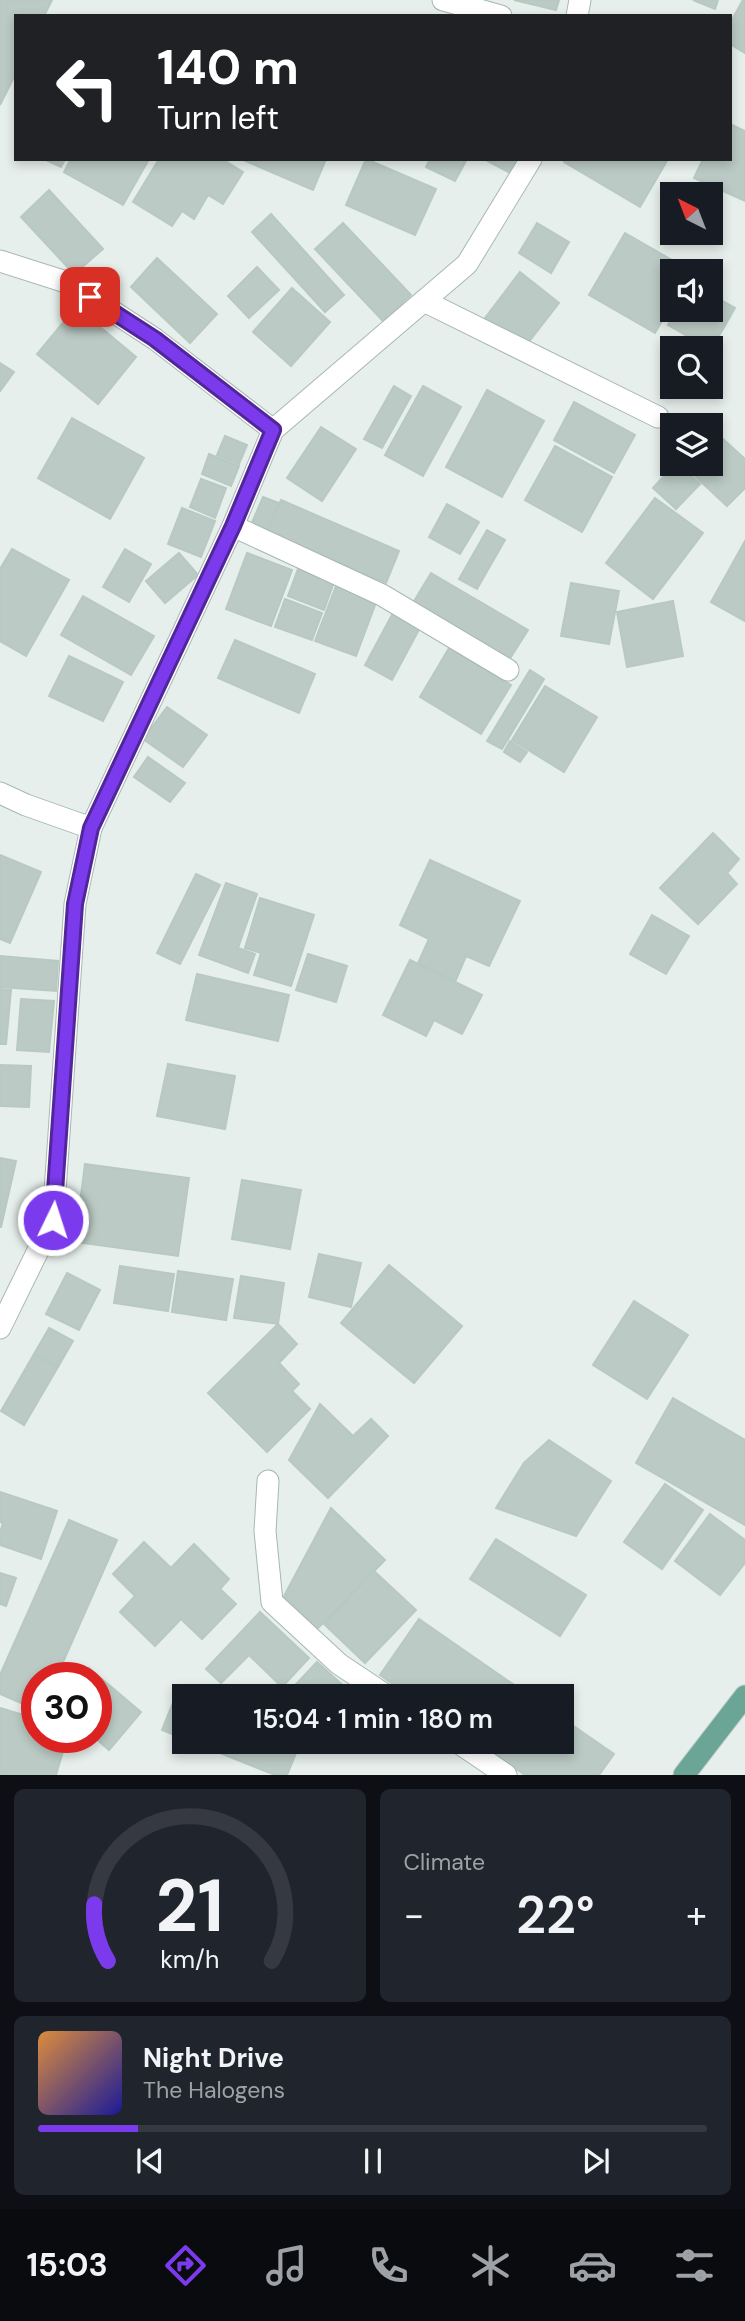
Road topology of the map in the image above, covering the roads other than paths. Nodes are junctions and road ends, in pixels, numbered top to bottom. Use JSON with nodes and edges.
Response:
{"nodes":[{"id":1,"x":443,"y":0,"type":"edge"},
{"id":2,"x":494,"y":14,"type":"edge"},
{"id":3,"x":530,"y":161,"type":"edge"},
{"id":4,"x":0,"y":261,"type":"edge"},
{"id":5,"x":424,"y":301,"type":"junction"},
{"id":6,"x":658,"y":417,"type":"dead end"},
{"id":7,"x":273,"y":430,"type":"junction"},
{"id":8,"x":233,"y":526,"type":"junction"},
{"id":9,"x":509,"y":670,"type":"dead end"},
{"id":10,"x":0,"y":793,"type":"edge"},
{"id":11,"x":91,"y":828,"type":"junction"},
{"id":12,"x":0,"y":1328,"type":"edge"},
{"id":13,"x":268,"y":1481,"type":"dead end"},
{"id":14,"x":369,"y":1684,"type":"edge"},
{"id":15,"x":745,"y":1696,"type":"edge"},
{"id":16,"x":475,"y":1754,"type":"edge"},
{"id":17,"x":506,"y":1775,"type":"edge"},
{"id":18,"x":684,"y":1775,"type":"edge"}],
"edges":[{"from":1,"to":2,"type":"street"},
{"from":3,"to":5,"type":"street"},
{"from":4,"to":7,"type":"street"},
{"from":5,"to":6,"type":"street"},
{"from":5,"to":7,"type":"street"},
{"from":7,"to":8,"type":"street"},
{"from":8,"to":9,"type":"street"},
{"from":8,"to":11,"type":"street"},
{"from":10,"to":11,"type":"street"},
{"from":11,"to":12,"type":"street"},
{"from":13,"to":14,"type":"street"},
{"from":15,"to":18,"type":"main road"},
{"from":16,"to":17,"type":"street"}]}
